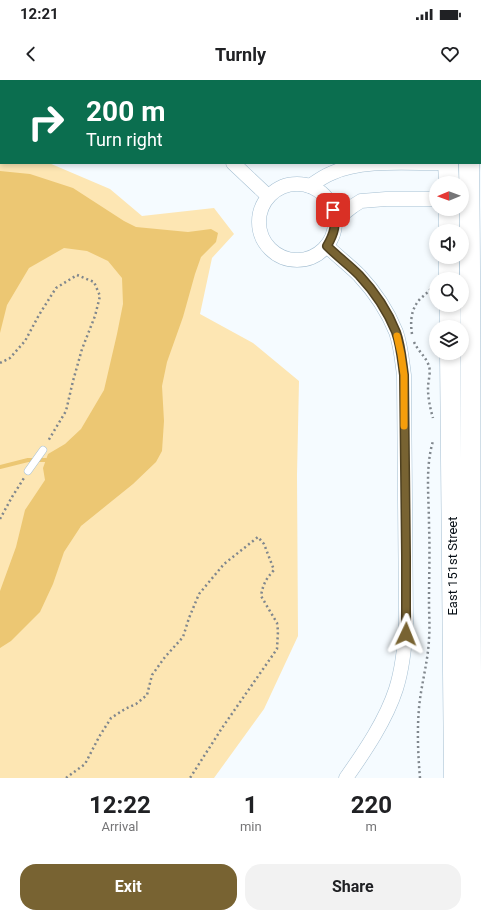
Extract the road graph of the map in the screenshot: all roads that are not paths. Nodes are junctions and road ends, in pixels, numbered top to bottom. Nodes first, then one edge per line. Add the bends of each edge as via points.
1 (234, 164) edge
2 (369, 164) edge
3 (448, 164) edge
4 (449, 176) edge
5 (469, 178) edge
6 (310, 186) junction
7 (268, 196) junction
8 (429, 199) edge
9 (335, 221) junction
10 (327, 246) junction
11 (450, 360) edge
12 (42, 450) road end
13 (30, 468) road end
14 (346, 778) edge
15 (454, 778) edge
16 (472, 778) edge

1 - 7 street
2 - 6 street via 333,172
3 - 4 street
5 - 16 street, East 151st Street
6 - 7 street via 302,183 283,186
6 - 9 street via 320,191 328,200
7 - 10 street via 260,212 259,230 264,242 272,251 282,258 306,259 318,254
8 - 9 street via 361,202 348,209
9 - 10 street via 333,234
10 - 14 street via 359,276 387,312 396,333 404,375 405,646 400,676 389,708
11 - 15 street, East 151st Street
12 - 13 lane

